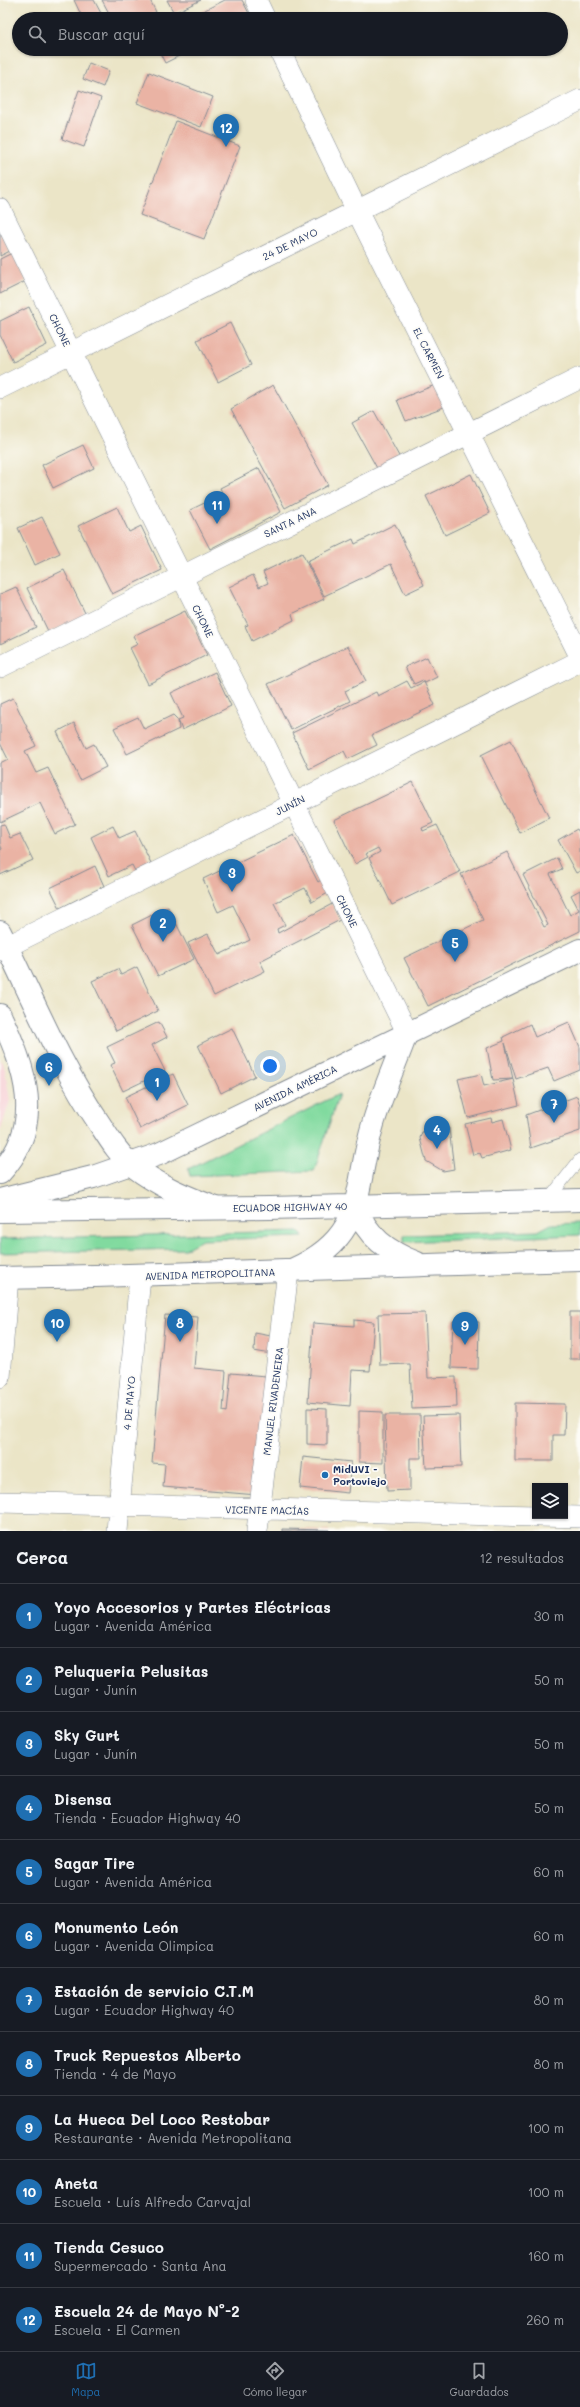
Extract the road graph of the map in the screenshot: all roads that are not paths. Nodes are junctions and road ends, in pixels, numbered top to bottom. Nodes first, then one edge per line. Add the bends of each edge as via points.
1 (256, 0) edge
2 (262, 12) edge
3 (283, 56) edge
4 (580, 100) edge
5 (0, 209) edge
6 (357, 211) junction
7 (71, 353) junction
8 (580, 378) edge
9 (0, 388) edge
10 (469, 433) junction
11 (182, 576) junction
12 (580, 656) edge
13 (580, 661) edge
14 (0, 667) edge
15 (294, 803) junction
16 (2, 943) edge
17 (580, 950) edge
18 (0, 1015) edge
19 (407, 1032) junction
20 (579, 1161) edge
21 (132, 1165) junction
22 (0, 1173) edge
23 (0, 1200) edge
24 (580, 1200) edge
25 (547, 1201) junction
26 (356, 1206) junction
27 (220, 1209) junction
28 (0, 1211) edge
29 (580, 1260) edge
30 (419, 1264) junction
31 (288, 1271) junction
32 (140, 1276) junction
33 (4, 1277) edge
34 (0, 1377) edge
35 (0, 1502) edge
36 (119, 1506) junction
37 (260, 1510) junction
38 (532, 1516) edge
39 (556, 1519) edge
40 (573, 1522) edge
41 (117, 1531) edge
42 (257, 1531) edge

1 - 2 street
3 - 6 street, EL CARMEN
4 - 6 street, 24 DE MAYO
5 - 7 street, CHONE
6 - 7 street, 24 DE MAYO
6 - 10 street, EL CARMEN
7 - 9 street, 24 DE MAYO
7 - 11 street, CHONE
8 - 10 street, SANTA ANA
10 - 11 street, SANTA ANA
10 - 12 street, EL CARMEN
11 - 14 street, SANTA ANA
11 - 15 street, CHONE
13 - 15 street, JUNÍN
15 - 16 street, JUNÍN
15 - 19 street, CHONE
16 - 21 main road via 87,1106 112,1143
17 - 19 main road, AVENIDA AMÉRICA
18 - 22 main road via 20,1061 28,1113 22,1142
19 - 21 main road, AVENIDA AMÉRICA via 192,1139
19 - 26 main road via 373,1125
20 - 25 lane
21 - 23 main road, AVENIDA AMÉRICA via 50,1189
21 - 27 main road via 176,1193
24 - 25 main road, ECUADOR HIGHWAY 40
25 - 26 main road, ECUADOR HIGHWAY 40
26 - 27 main road, ECUADOR HIGHWAY 40
26 - 30 main road via 368,1230 380,1243 395,1254
26 - 31 main road via 350,1220 330,1246 310,1261
27 - 28 main road, ECUADOR HIGHWAY 40
29 - 30 main road, AVENIDA METROPOLITANA
30 - 31 main road, AVENIDA METROPOLITANA
31 - 32 main road, AVENIDA METROPOLITANA
31 - 37 street, MANUEL RIVADENEIRA
32 - 33 main road, AVENIDA METROPOLITANA
32 - 36 street, 4 DE MAYO
33 - 34 street
35 - 36 street, VICENTE MACÍAS
36 - 37 street, VICENTE MACÍAS
36 - 41 street, 4 DE MAYO
37 - 38 street, VICENTE MACÍAS
37 - 42 street, MANUEL RIVADENEIRA
39 - 40 street

